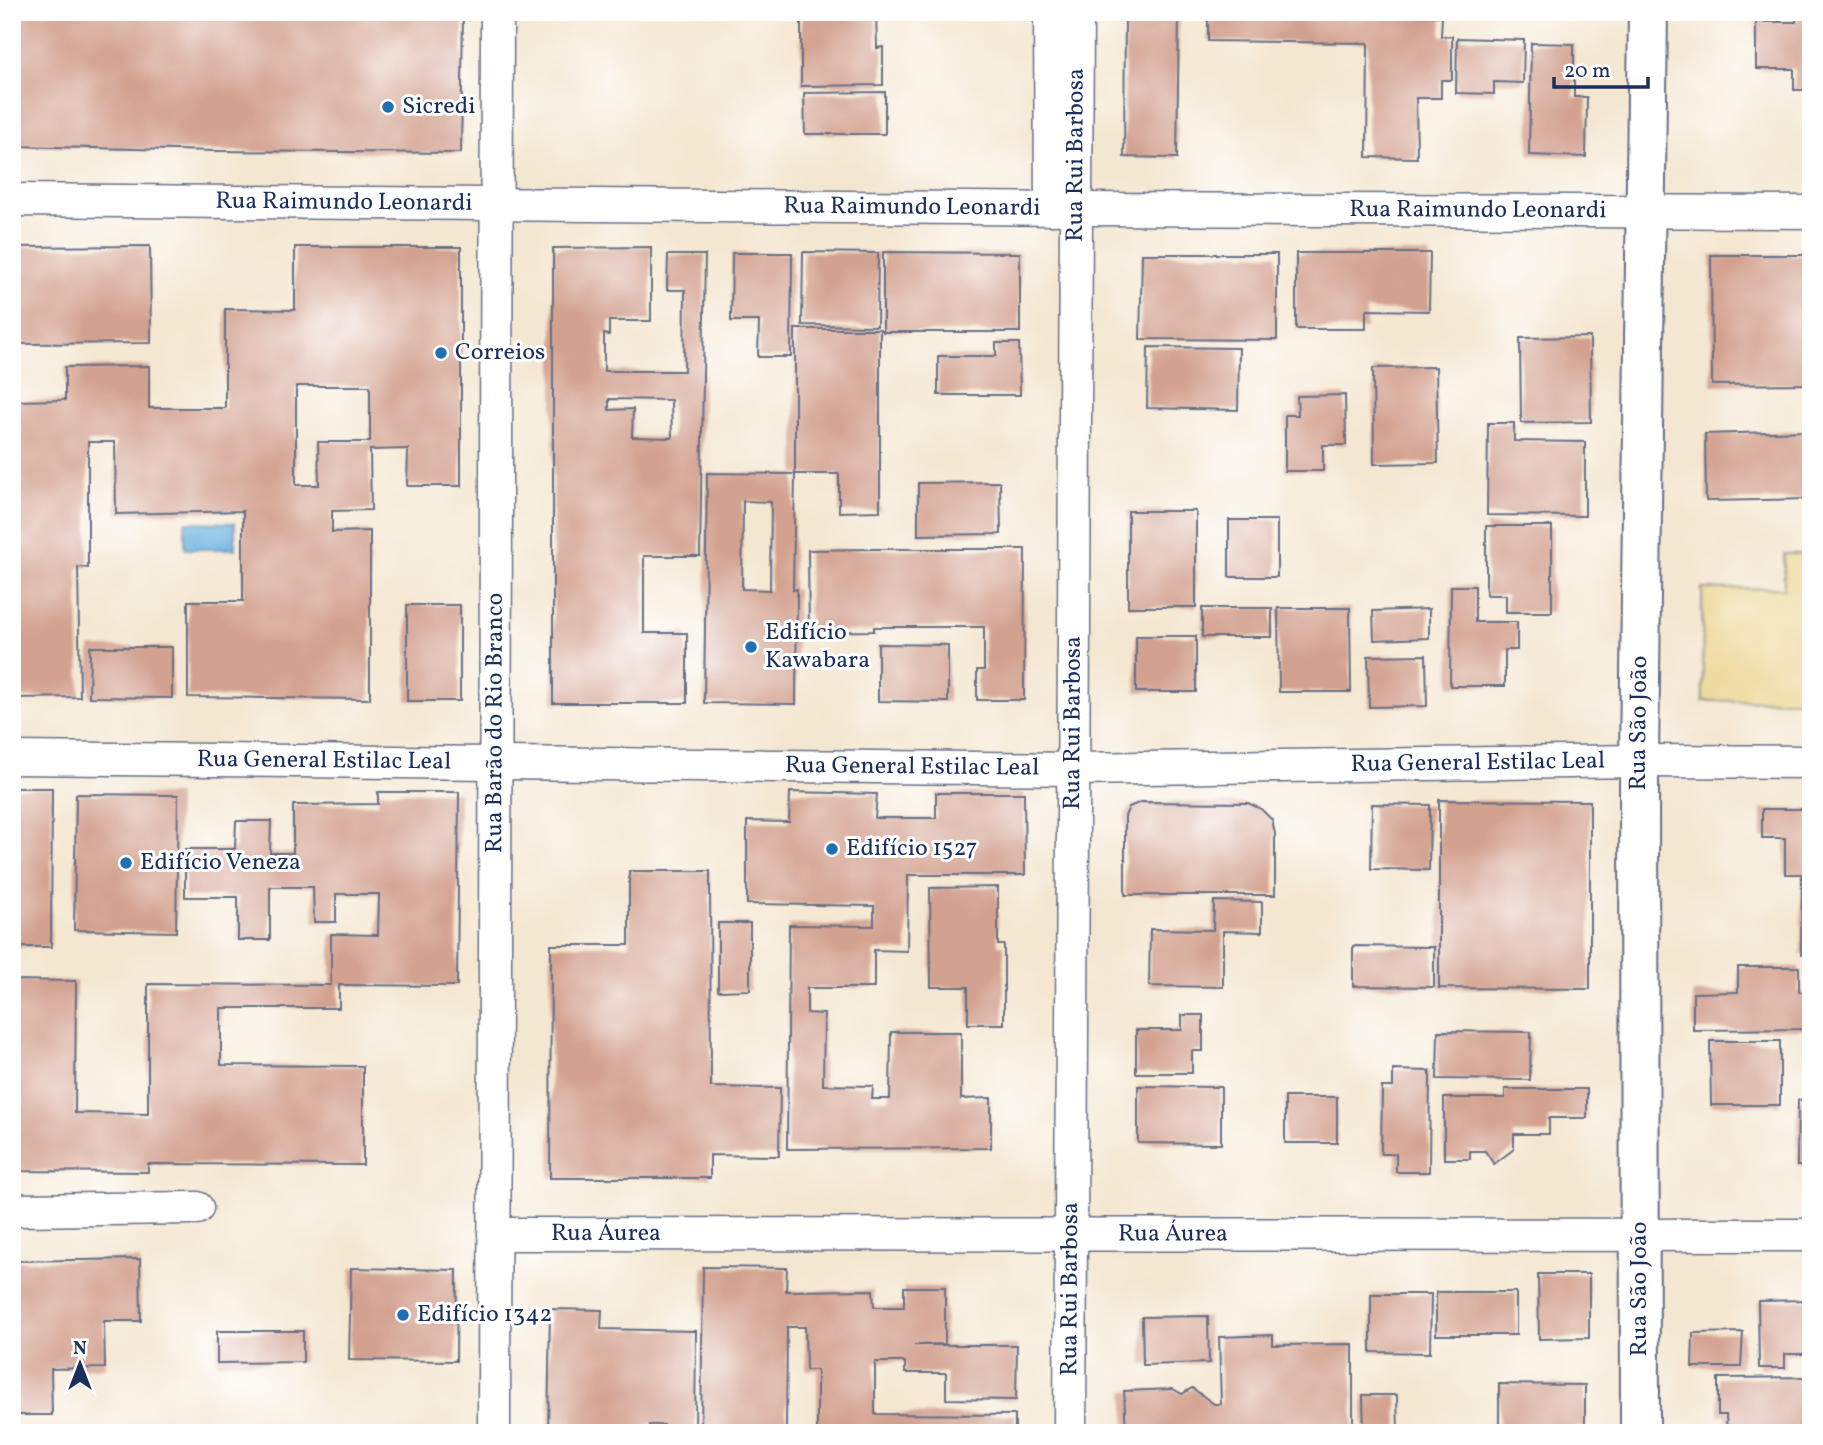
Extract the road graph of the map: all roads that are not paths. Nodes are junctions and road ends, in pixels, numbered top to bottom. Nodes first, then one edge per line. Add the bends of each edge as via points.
1 (497, 12) edge
2 (1050, 12) edge
3 (1077, 12) edge
4 (1648, 12) edge
5 (12, 200) edge
6 (496, 204) junction
7 (1063, 209) junction
8 (1647, 211) junction
9 (1811, 212) edge
10 (12, 758) edge
11 (1639, 761) junction
12 (1811, 762) edge
13 (495, 764) junction
14 (1074, 769) junction
15 (197, 1208) dead end
16 (12, 1210) edge
17 (1072, 1233) junction
18 (494, 1234) junction
19 (1640, 1235) junction
20 (1811, 1235) edge
21 (494, 1433) edge
22 (1070, 1433) edge
23 (1640, 1433) edge

1 - 6 street, Rua Barão do Rio Branco
2 - 7 street
3 - 7 street, Rua Rui Barbosa
4 - 8 main road, Rua São João
5 - 6 street, Rua Raimundo Leonardi
6 - 7 street, Rua Raimundo Leonardi
6 - 13 street, Rua Barão do Rio Branco
7 - 8 street, Rua Raimundo Leonardi
7 - 14 street, Rua Rui Barbosa
8 - 9 street, Rua Raimundo Leonardi
8 - 11 main road, Rua São João
10 - 13 street, Rua General Estilac Leal
11 - 12 street, Rua General Estilac Leal
11 - 14 street, Rua General Estilac Leal
11 - 19 main road, Rua São João
13 - 14 street, Rua General Estilac Leal
13 - 18 street, Rua Barão do Rio Branco
14 - 17 street, Rua Rui Barbosa
15 - 16 street
17 - 18 street, Rua Áurea
17 - 19 street, Rua Áurea
17 - 22 street, Rua Rui Barbosa
18 - 21 street, Rua Barão do Rio Branco
19 - 20 street, Rua Áurea
19 - 23 main road, Rua São João

